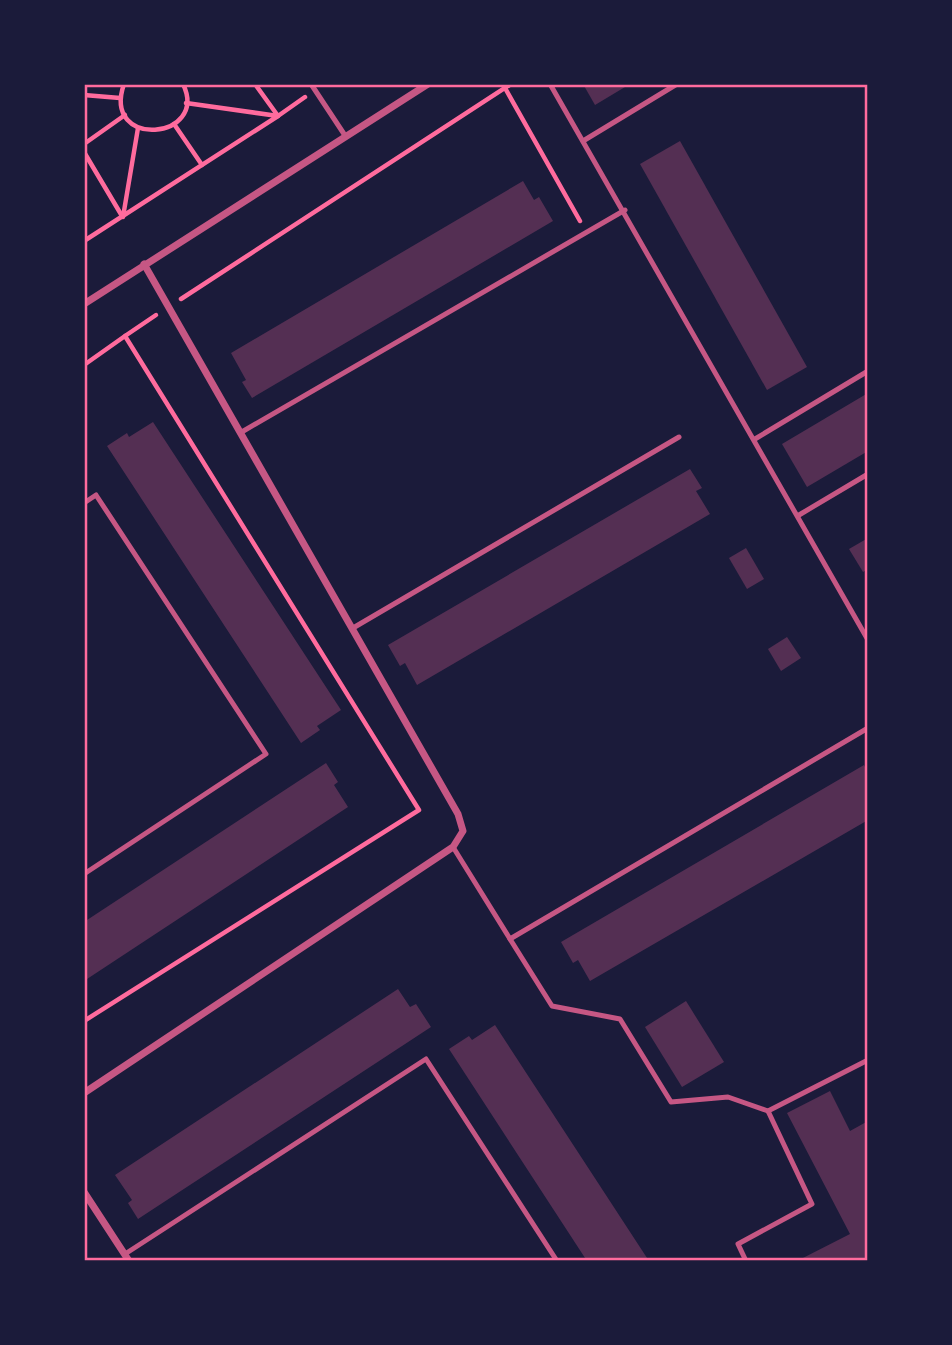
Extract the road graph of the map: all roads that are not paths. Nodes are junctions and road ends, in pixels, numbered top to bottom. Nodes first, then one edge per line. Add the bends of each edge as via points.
1 (311, 84) edge
2 (428, 84) edge
3 (550, 84) edge
4 (677, 84) edge
5 (346, 137) junction
6 (583, 141) junction
7 (625, 210) junction
8 (144, 264) junction
9 (84, 304) edge
10 (868, 371) edge
11 (240, 433) junction
12 (680, 437) dead end
13 (755, 439) junction
14 (868, 474) edge
15 (84, 503) edge
16 (799, 515) junction
17 (353, 628) junction
18 (868, 640) edge
19 (868, 728) edge
20 (453, 847) junction
21 (84, 874) edge
22 (510, 939) junction
23 (868, 1060) edge
24 (84, 1093) edge
25 (768, 1111) junction
26 (84, 1192) edge
27 (127, 1258) edge
28 (557, 1261) edge
29 (746, 1261) edge

1 - 5 lane
2 - 5 street
3 - 6 lane
4 - 6 lane
5 - 8 street
6 - 7 lane
7 - 11 lane
7 - 13 lane
8 - 9 street
8 - 11 street
10 - 13 lane
11 - 17 street
12 - 17 lane
13 - 16 lane
14 - 16 lane
15 - 21 lane via 96,495 266,754
16 - 18 lane
17 - 20 street via 458,814 463,831
19 - 22 lane
20 - 22 lane
20 - 24 street
22 - 25 lane via 552,1006 620,1019 670,1102 728,1097
23 - 25 lane
25 - 29 lane via 812,1204 738,1244
26 - 27 street
27 - 28 lane via 426,1059

